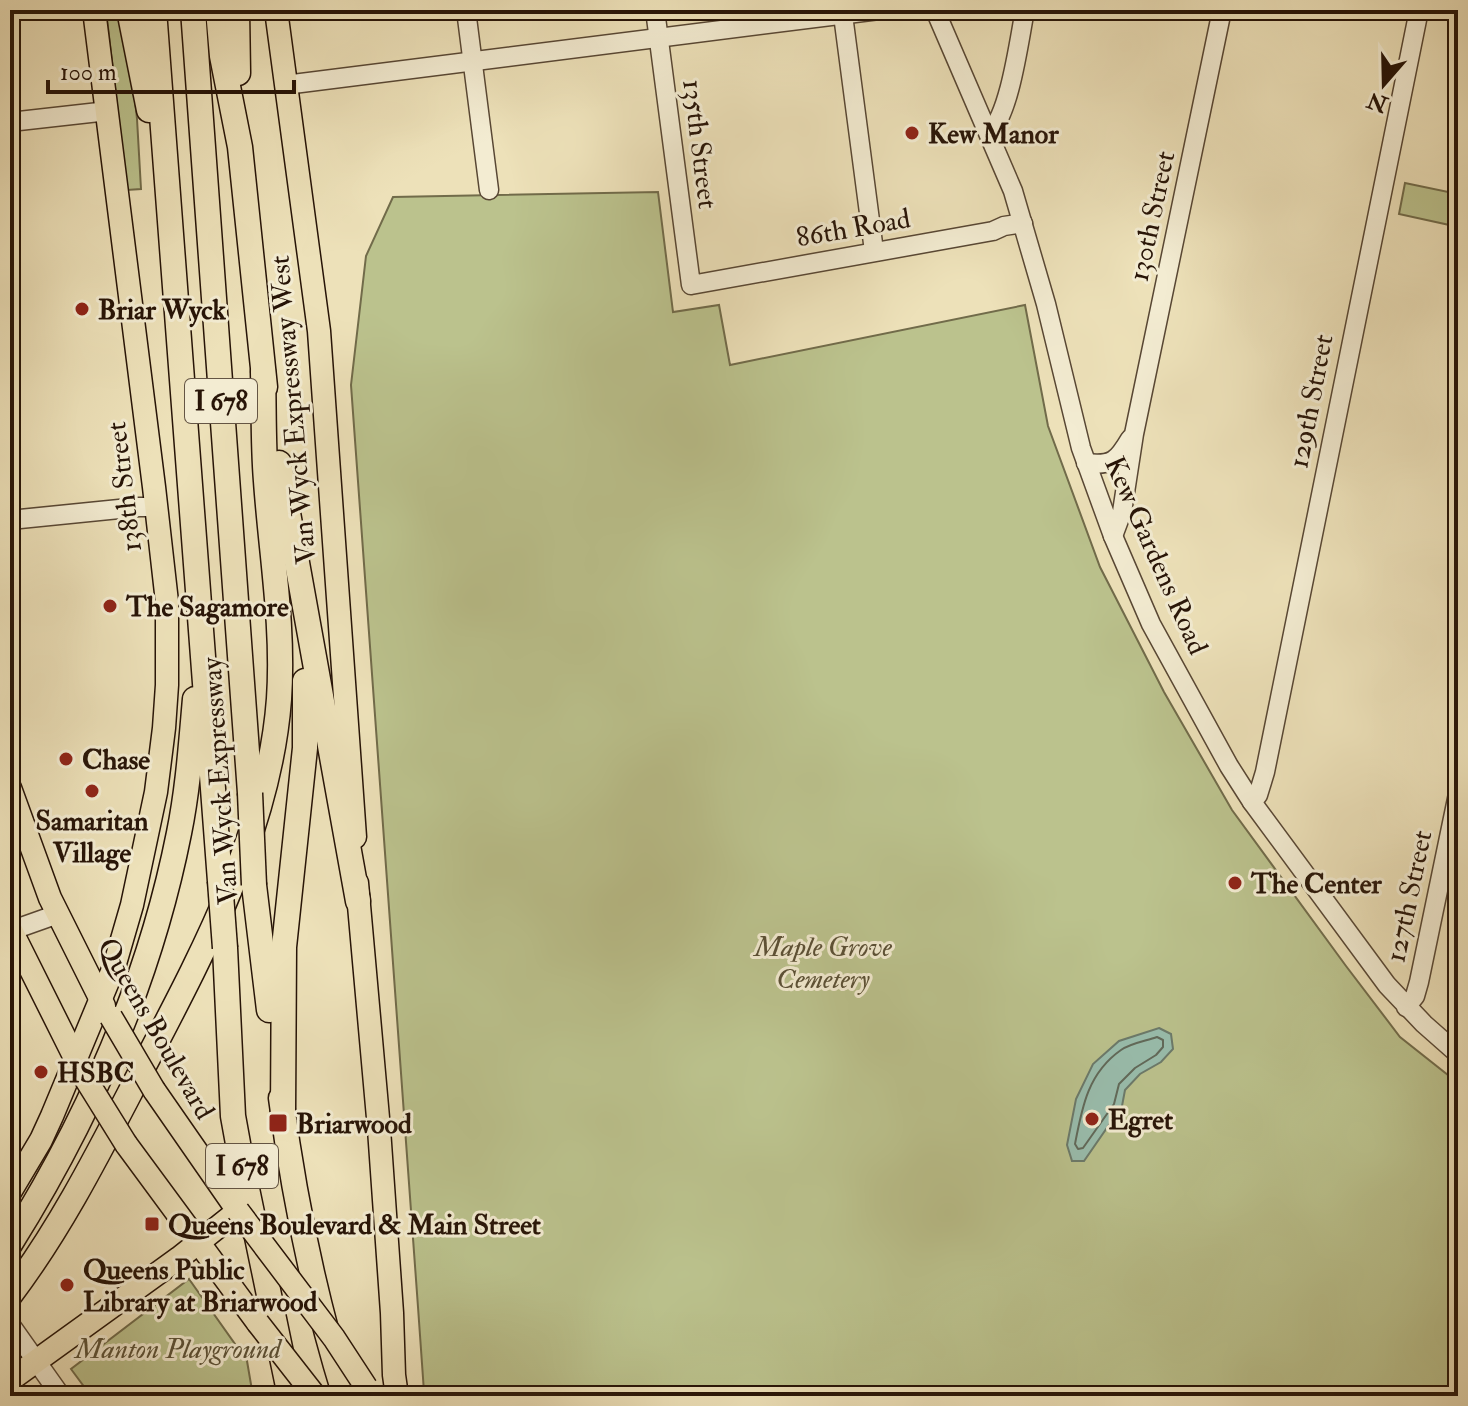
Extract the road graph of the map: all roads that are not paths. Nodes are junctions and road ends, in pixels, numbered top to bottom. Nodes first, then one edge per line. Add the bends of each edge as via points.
1 (94, 10) edge
2 (129, 10) edge
3 (154, 10) edge
4 (193, 10) edge
5 (218, 10) edge
6 (237, 10) edge
7 (276, 10) edge
8 (466, 10) edge
9 (655, 10) edge
10 (879, 10) edge
11 (935, 10) edge
12 (1025, 10) edge
13 (1222, 10) edge
14 (1419, 10) edge
15 (843, 15) junction
16 (659, 39) junction
17 (473, 62) junction
18 (285, 85) junction
19 (108, 111) junction
20 (10, 122) edge
21 (989, 133) junction
22 (240, 147) junction
23 (489, 190) dead end
24 (170, 213) junction
25 (1023, 223) junction
26 (874, 251) junction
27 (691, 285) joint
28 (263, 372) junction
29 (1134, 434) junction
30 (1086, 463) junction
31 (156, 507) junction
32 (10, 520) edge
33 (1113, 536) junction
34 (297, 572) junction
35 (200, 617) junction
36 (10, 788) edge
37 (1458, 794) edge
38 (1252, 802) junction
39 (358, 901) junction
40 (58, 914) junction
41 (10, 930) edge
42 (1406, 1007) junction
43 (106, 1008) junction
44 (1458, 1054) edge
45 (80, 1068) junction
46 (283, 1114) junction
47 (10, 1192) edge
48 (238, 1211) junction
49 (205, 1237) junction
50 (10, 1244) edge
51 (10, 1295) edge
52 (14, 1329) edge
53 (36, 1360) junction
54 (10, 1380) edge
55 (288, 1391) edge
56 (361, 1393) edge
57 (61, 1396) edge
58 (315, 1396) edge
59 (397, 1396) edge

1 - 19 main road, 138th Street
2 - 24 highway
3 - 24 highway, Van Wyck Expressway / I 678
4 - 46 highway, Van Wyck Expressway / I 678, bridge via 254,885
5 - 22 highway
6 - 22 highway
7 - 18 main road, Van Wyck Expressway West
8 - 17 street
9 - 16 street, 135th Street
10 - 15 street
11 - 21 street, Kew Gardens Road
12 - 21 street via 1007,101
13 - 29 street, 130th Street
14 - 38 street, 129th Street via 1265,772
15 - 16 street
15 - 26 street
16 - 17 street
16 - 27 street, 135th Street
17 - 18 street
17 - 23 street
18 - 39 main road, Van Wyck Expressway West via 319,331
19 - 20 street
19 - 31 main road, 138th Street
21 - 25 street, Kew Gardens Road
22 - 28 highway
24 - 35 highway, Van Wyck Expressway / I 678
25 - 26 street, 86th Road
25 - 30 street, Kew Gardens Road
26 - 27 street, 86th Road
28 - 34 highway
28 - 51 highway via 265,477 280,655 274,743 265,784 229,893 181,993 97,1155
29 - 30 street via 1116,460
29 - 33 street, 130th Street
30 - 33 street, Kew Gardens Road
31 - 32 street
31 - 43 main road, 138th Street via 167,602 161,753 148,837
33 - 38 street, Kew Gardens Road via 1151,624
34 - 39 highway
34 - 46 highway via 306,732 284,947
35 - 50 highway via 188,780 153,934 102,1073
35 - 55 highway, Van Wyck Expressway / I 678, bridge via 233,1116
36 - 40 main road, Queens Boulevard
37 - 42 street, 127th Street via 1419,982
38 - 42 street, Kew Gardens Road
39 - 59 main road
40 - 41 street
40 - 43 main road, Queens Boulevard
41 - 45 main road
42 - 44 street, Kew Gardens Road
43 - 45 main road, 138th Street
43 - 48 main road, Queens Boulevard, bridge via 154,1090
45 - 47 main road, 138th Street
45 - 49 main road, bridge via 126,1144
46 - 56 highway, Van Wyck Expressway / I 678 via 336,1367
48 - 49 main road
48 - 56 main road, Queens Boulevard, bridge via 334,1338
49 - 53 main road
49 - 58 main road, bridge via 220,1272
52 - 53 street
53 - 54 main road
53 - 57 street

